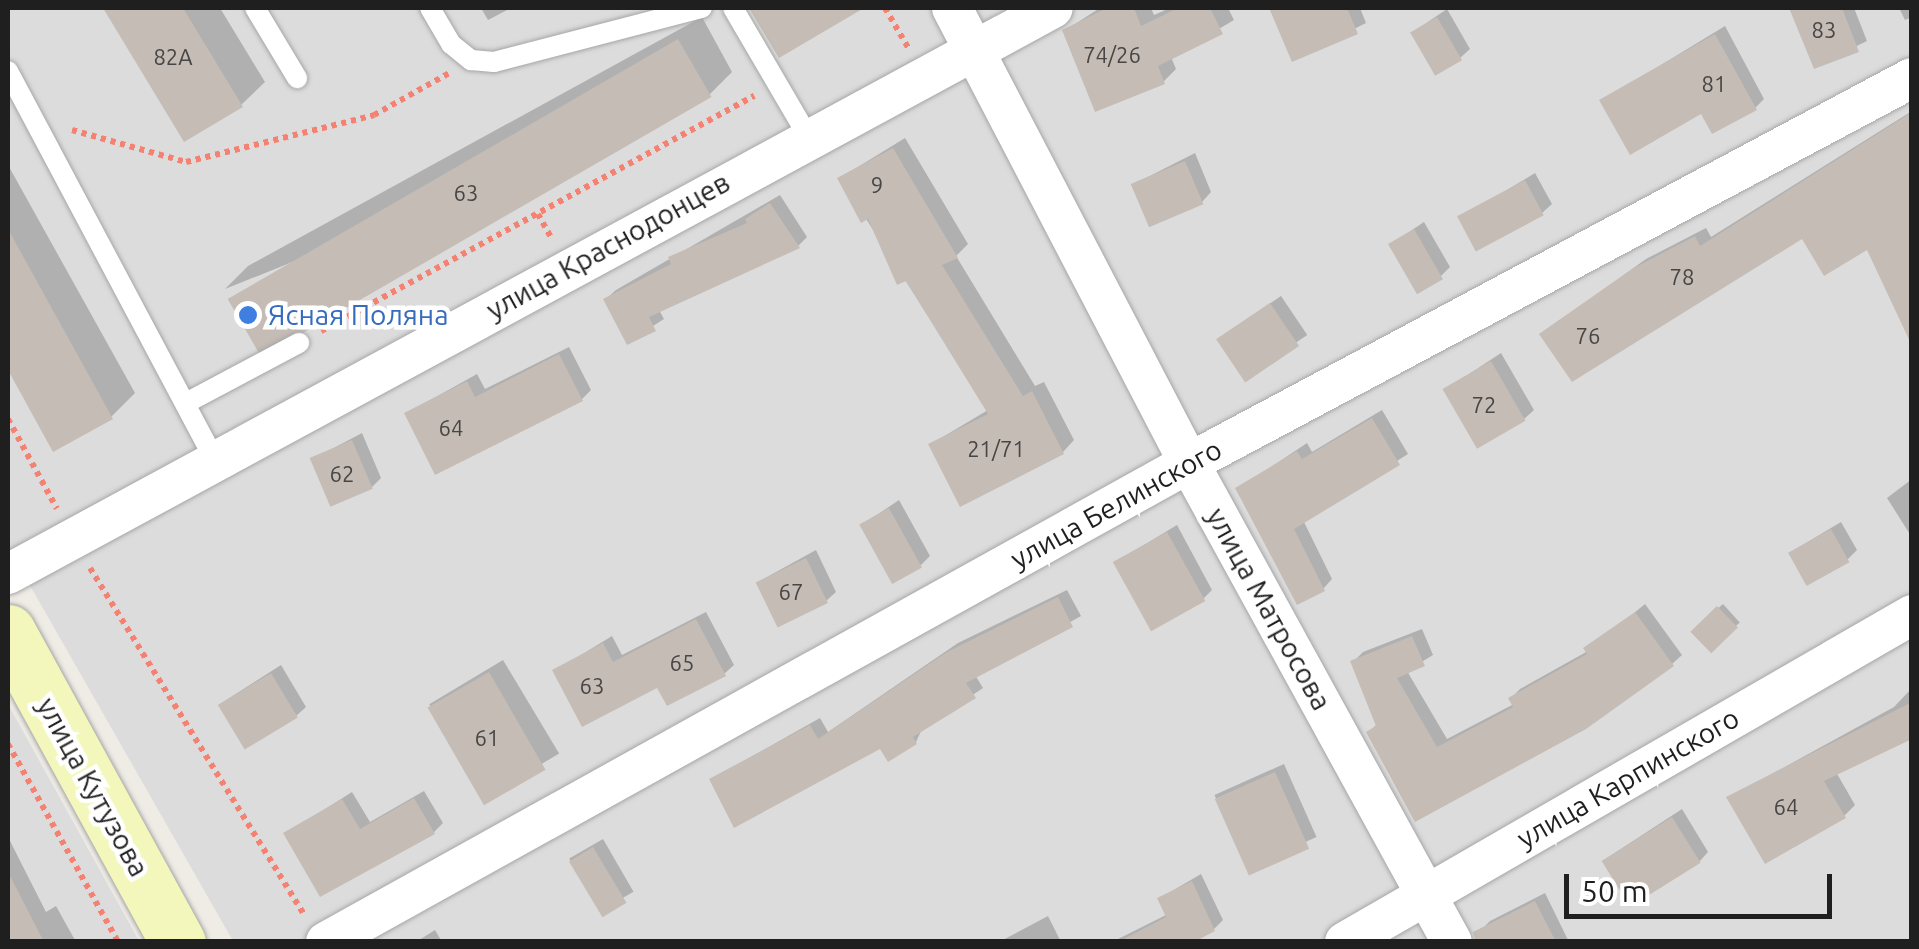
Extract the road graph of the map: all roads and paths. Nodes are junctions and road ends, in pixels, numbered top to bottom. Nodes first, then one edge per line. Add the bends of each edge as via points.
1 (255, 8) edge
2 (430, 8) edge
3 (702, 8) edge
4 (733, 8) edge
5 (952, 8) edge
6 (1052, 8) edge
7 (975, 49) junction
8 (472, 60) junction
9 (8, 72) edge
10 (297, 78) dead end
11 (1912, 78) edge
12 (776, 83) junction
13 (34, 120) junction
14 (808, 138) junction
15 (298, 343) joint
16 (188, 402) junction
17 (8, 420) edge
18 (1189, 462) junction
19 (217, 464) junction
20 (72, 538) junction
21 (8, 574) edge
22 (1912, 614) edge
23 (8, 632) edge
24 (8, 744) edge
25 (1427, 894) junction
26 (318, 933) edge
27 (118, 942) edge
28 (178, 942) edge
29 (1345, 942) edge
30 (1452, 942) edge

1 - 10 lane
2 - 8 lane via 451,44
3 - 8 lane via 494,62
4 - 12 lane
5 - 7 street, улица Матросова
6 - 7 street, улица Краснодонцев
7 - 14 street, улица Краснодонцев
7 - 18 street, улица Матросова
8 - 13 path via 374,114 186,162
9 - 13 lane
11 - 18 street, улица Белинского
12 - 14 lane
12 - 15 path
13 - 16 lane
14 - 19 street, улица Краснодонцев
15 - 16 lane
16 - 19 lane
17 - 20 path
18 - 25 street, улица Матросова
18 - 26 street, улица Белинского
19 - 20 street, улица Краснодонцев
20 - 21 street, улица Краснодонцев
20 - 26 path
22 - 25 street, улица Карпинского
23 - 28 main road, улица Кутузова
24 - 27 path
25 - 29 street, улица Карпинского
25 - 30 street, улица Матросова

